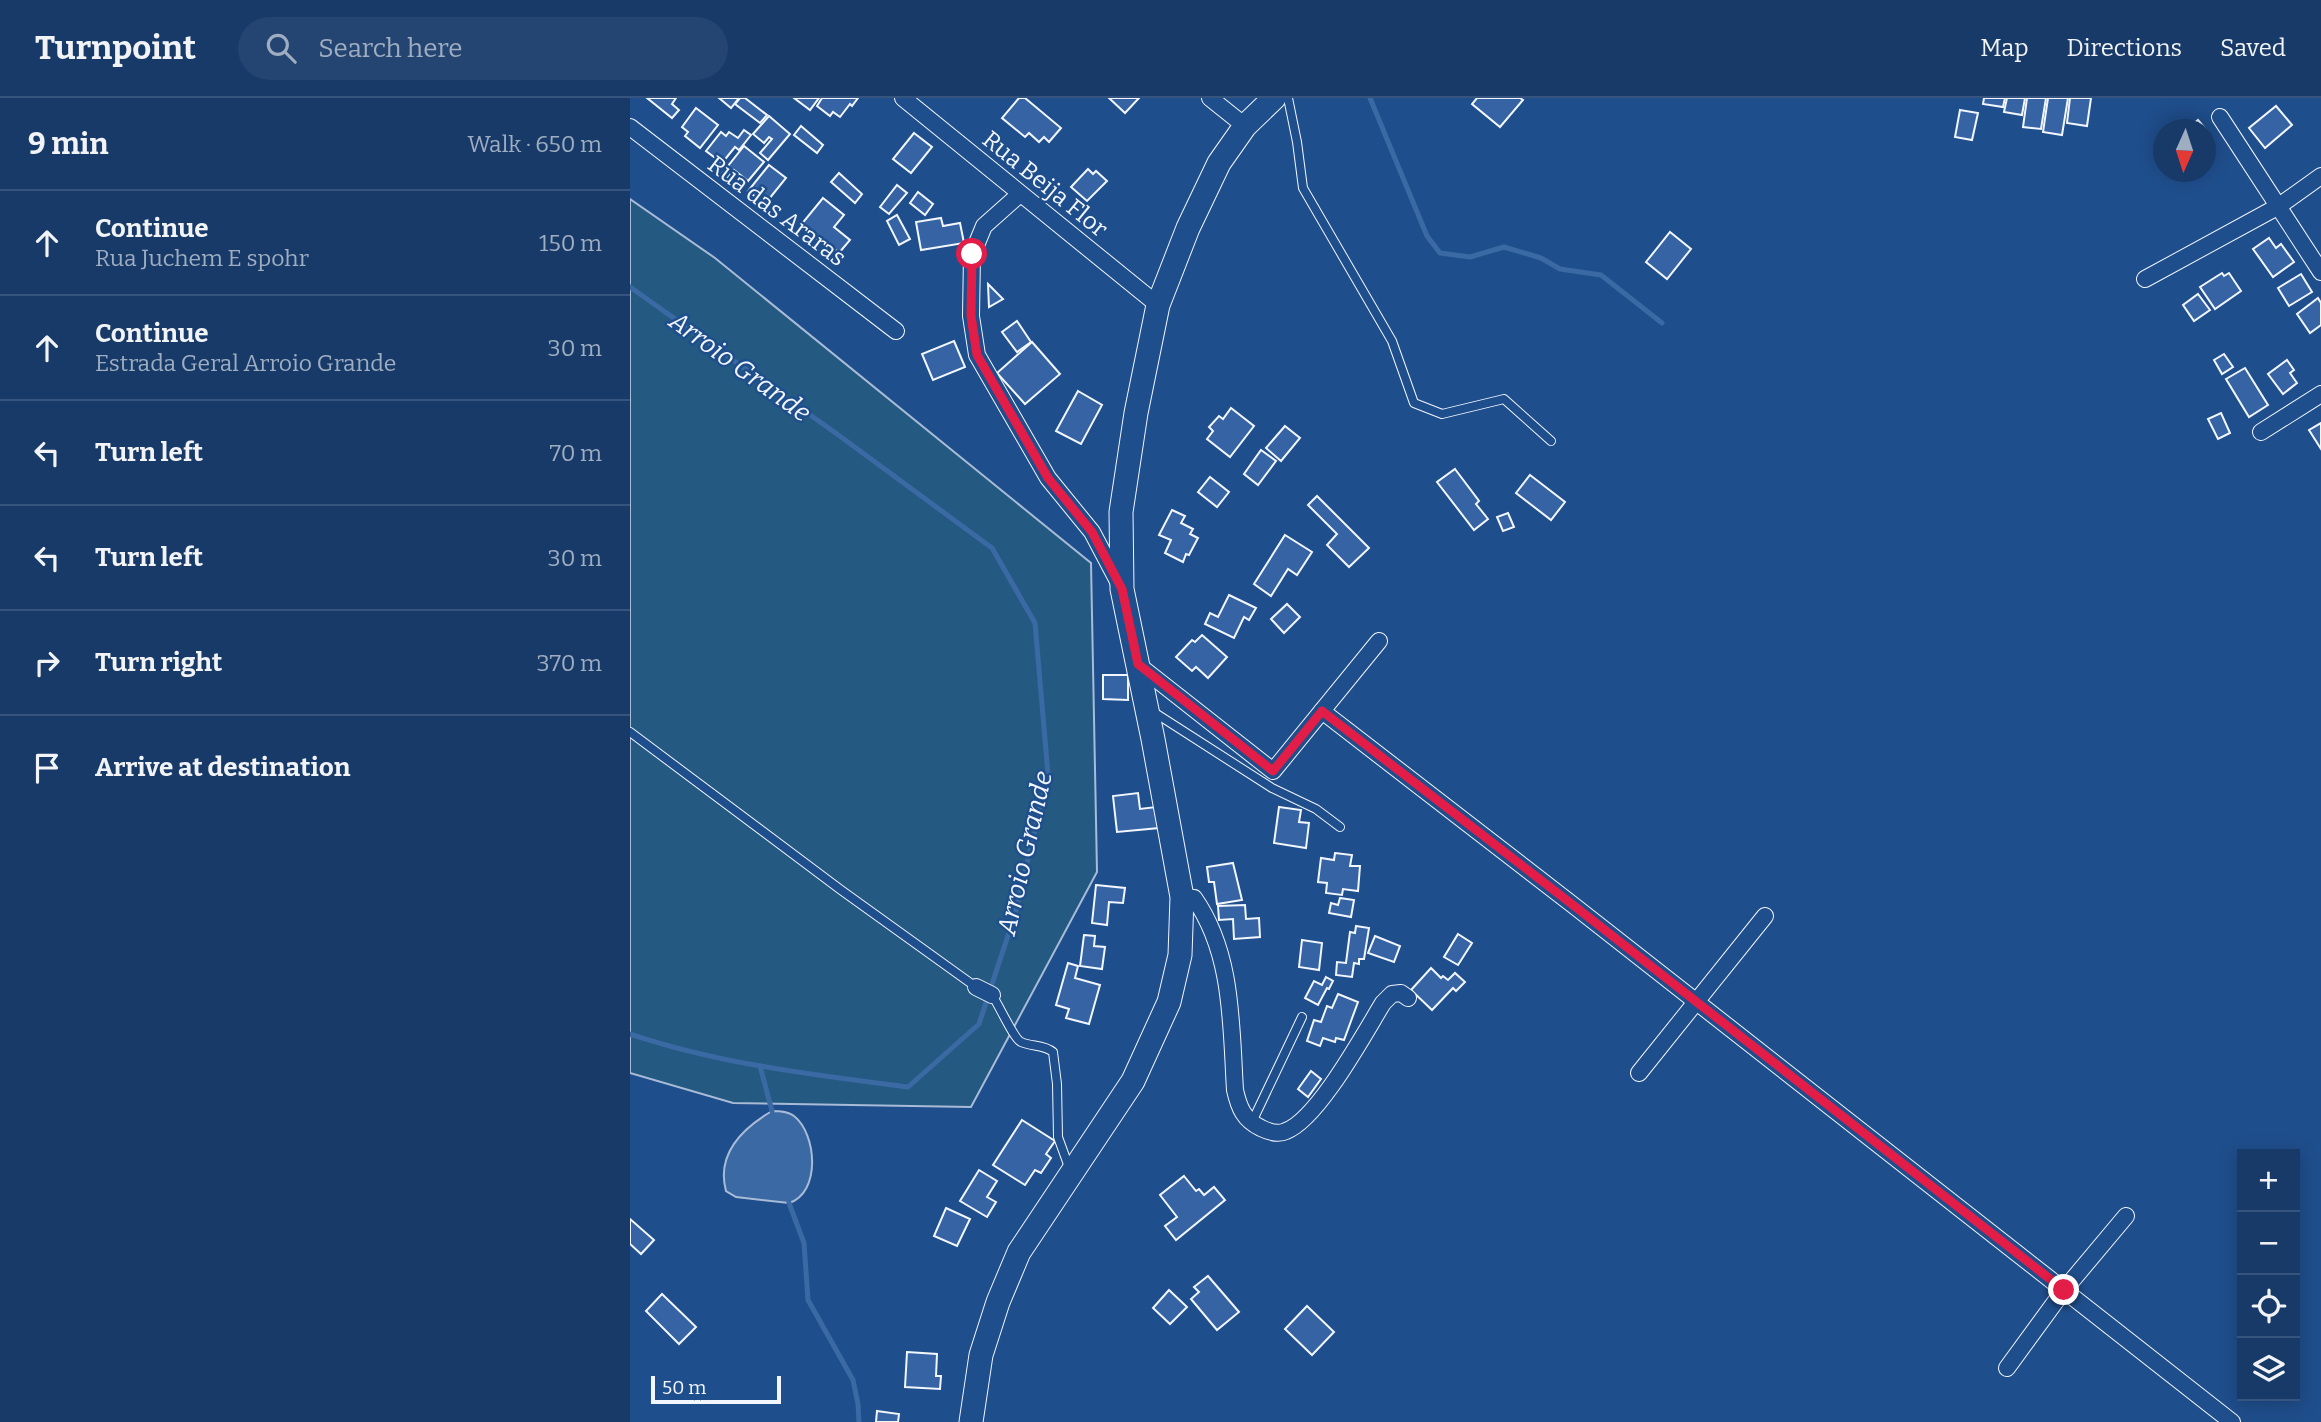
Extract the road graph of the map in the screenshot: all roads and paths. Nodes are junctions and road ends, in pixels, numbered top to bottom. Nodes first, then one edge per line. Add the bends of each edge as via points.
1 (903, 98) edge
2 (1210, 98) edge
3 (1274, 98) edge
4 (1288, 98) edge
5 (2220, 117) dead end
6 (1245, 126) junction
7 (630, 127) edge
8 (2321, 176) edge
9 (1020, 194) junction
10 (2279, 206) junction
11 (2321, 272) edge
12 (2145, 279) dead end
13 (1158, 305) junction
14 (896, 331) dead end
15 (2321, 394) edge
16 (2261, 432) dead end
17 (1551, 441) dead end
18 (1122, 589) junction
19 (1379, 641) dead end
20 (1138, 664) junction
21 (1147, 708) junction
22 (1322, 711) junction
23 (630, 732) edge
24 (1339, 827) dead end
25 (1182, 897) junction
26 (1765, 916) dead end
27 (976, 987) joint
28 (992, 995) joint
29 (1408, 998) dead end
30 (1697, 1002) junction
31 (1302, 1017) dead end
32 (1639, 1073) dead end
33 (1251, 1123) junction
34 (1071, 1172) junction
35 (2126, 1216) dead end
36 (2064, 1290) junction
37 (2007, 1368) dead end
38 (971, 1422) edge
39 (2232, 1422) edge

1 - 9 street, Rua Beija Flor
2 - 6 street
3 - 6 main road
4 - 17 lane via 1303,188 1392,341 1414,403 1442,414 1504,399
5 - 10 street
6 - 13 main road via 1219,163
7 - 14 street, Rua das Araras
8 - 10 street
9 - 13 street, Rua Beija Flor
9 - 18 street via 984,226 972,254 971,316 977,355 1048,478 1092,532
10 - 11 street
10 - 12 street
13 - 18 main road via 1121,512
15 - 16 street
18 - 20 main road
19 - 22 street
20 - 21 main road
20 - 22 street via 1273,771
21 - 24 lane
21 - 25 main road
22 - 30 street
23 - 27 lane
25 - 33 street via 1194,898 1214,932 1224,967 1235,1090 1239,1108
25 - 34 main road via 1180,955 1168,1002 1133,1081
26 - 30 street
27 - 28 street
28 - 34 lane via 1014,1037 1053,1052 1058,1137
29 - 33 street via 1392,994 1383,1003 1339,1076 1296,1127 1283,1133 1269,1132
30 - 32 street
30 - 36 street
31 - 33 lane
34 - 38 main road via 1019,1252 981,1355
35 - 36 street
36 - 37 street
36 - 39 street

